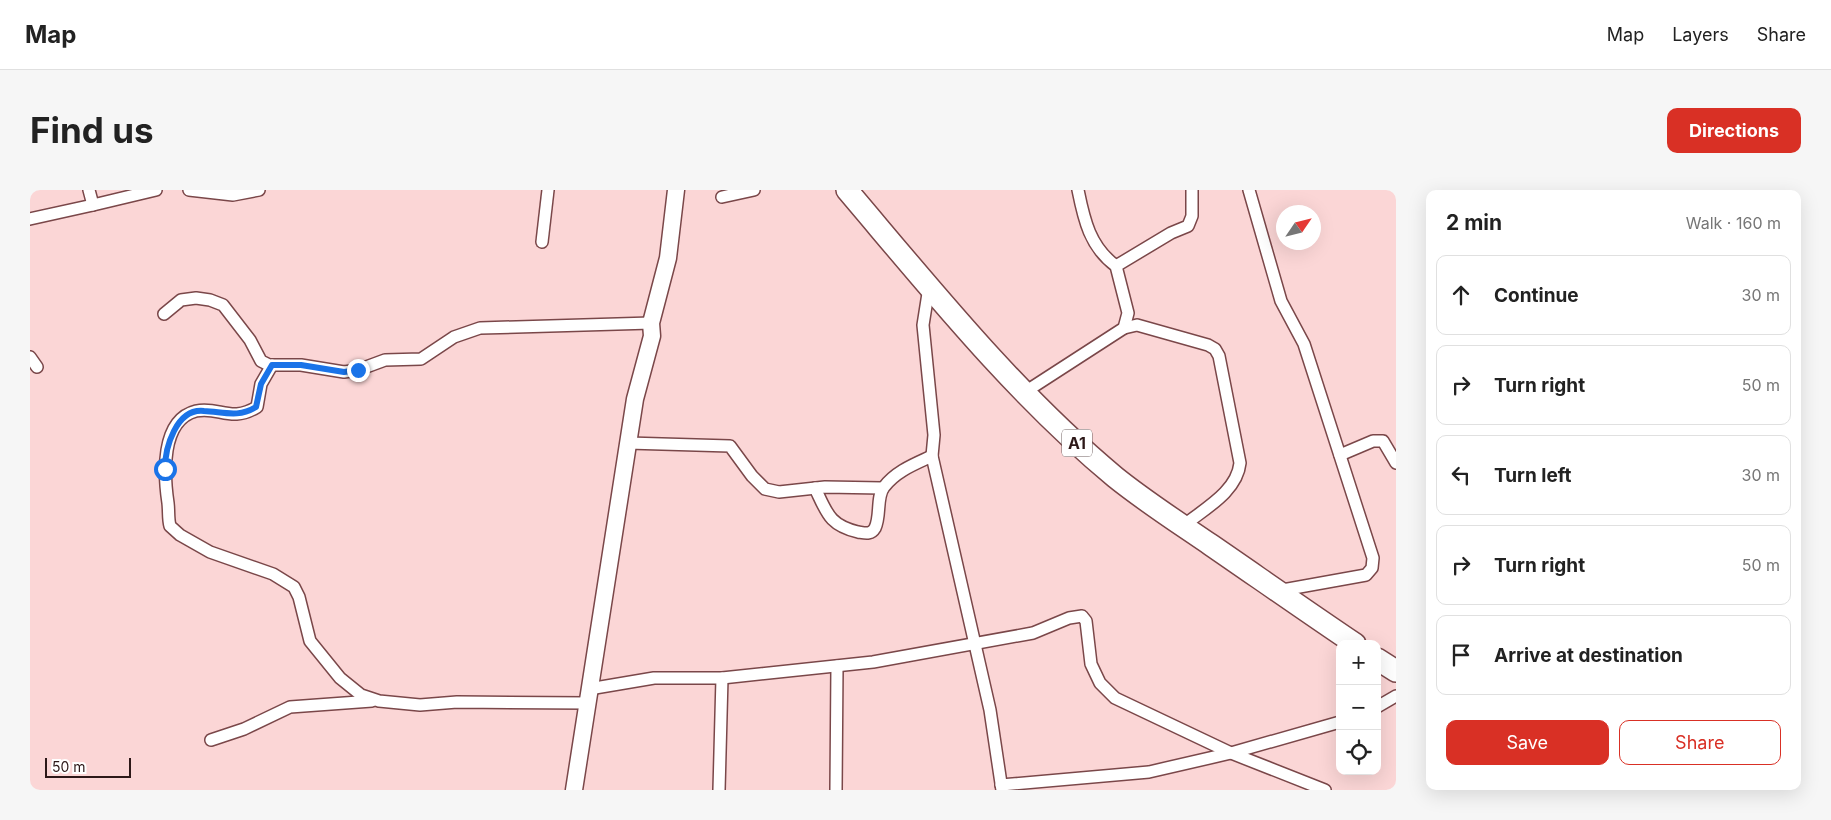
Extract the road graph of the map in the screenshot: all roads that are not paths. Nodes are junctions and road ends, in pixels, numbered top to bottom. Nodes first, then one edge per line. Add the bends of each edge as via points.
1 (88, 190) edge
2 (156, 190) edge
3 (189, 190) edge
4 (259, 190) edge
5 (548, 190) edge
6 (676, 190) edge
7 (754, 190) edge
8 (847, 190) edge
9 (1078, 190) edge
10 (1192, 190) edge
11 (1249, 190) edge
12 (722, 197) dead end
13 (92, 205) junction
14 (30, 219) edge
15 (542, 242) dead end
16 (1116, 266) junction
17 (929, 287) junction
18 (1128, 313) junction
19 (164, 314) dead end
20 (651, 323) junction
21 (1137, 325) junction
22 (1124, 328) junction
23 (30, 356) edge
24 (272, 365) junction
25 (36, 367) dead end
26 (1026, 392) junction
27 (628, 443) junction
28 (1340, 455) junction
29 (932, 456) junction
30 (1396, 463) edge
31 (815, 488) junction
32 (882, 488) junction
33 (1183, 526) junction
34 (1277, 590) junction
35 (1349, 640) edge
36 (976, 644) junction
37 (1381, 662) edge
38 (837, 666) junction
39 (1396, 672) edge
40 (722, 678) junction
41 (588, 696) junction
42 (1396, 696) edge
43 (379, 701) junction
44 (1381, 705) edge
45 (1336, 723) edge
46 (211, 740) dead end
47 (1231, 753) junction
48 (1002, 787) edge
49 (574, 790) edge
50 (719, 790) edge
51 (836, 790) edge
52 (1325, 790) edge

1 - 13 street
2 - 13 street
3 - 4 street via 233,196
5 - 15 street
6 - 20 street via 668,258
7 - 12 street
8 - 17 highway, A1
9 - 16 street via 1093,240 1103,257
10 - 16 street via 1192,216 1188,226 1170,233
11 - 28 street via 1281,301 1304,344
13 - 14 street
16 - 18 street
17 - 26 highway, A1
17 - 29 street via 923,325 934,435
18 - 21 street
18 - 22 street
19 - 24 street via 181,300 196,298 223,305 261,360
20 - 24 street via 480,328 454,337 421,358 385,360 344,372 301,365
20 - 27 street via 652,336 635,399
21 - 22 street
21 - 33 street via 1208,345 1219,356 1240,463 1239,475 1233,485
22 - 26 street
23 - 25 street
24 - 43 street via 261,384 256,407 238,415 203,410 180,422 165,452 170,526 210,552 273,574 294,587 310,641 320,656 361,695
26 - 33 highway, A1 via 1116,478
27 - 31 street via 730,446 765,488 779,492
27 - 41 street
28 - 30 street via 1373,441 1383,441
28 - 34 street via 1372,558 1372,568 1366,574
29 - 32 street via 900,471
29 - 36 street
31 - 32 street
31 - 32 street via 834,523 866,534 876,526
33 - 34 highway, A1
34 - 35 highway, A1
36 - 38 street
36 - 47 street via 1033,633 1082,616 1086,621 1091,664 1107,692
36 - 48 street
37 - 39 highway
38 - 40 street
38 - 51 street
40 - 41 street via 654,678
40 - 50 street
41 - 43 street via 420,705
41 - 49 street
42 - 44 street
43 - 46 street via 290,707 244,729
45 - 47 street
47 - 48 street via 1149,772
47 - 52 street

